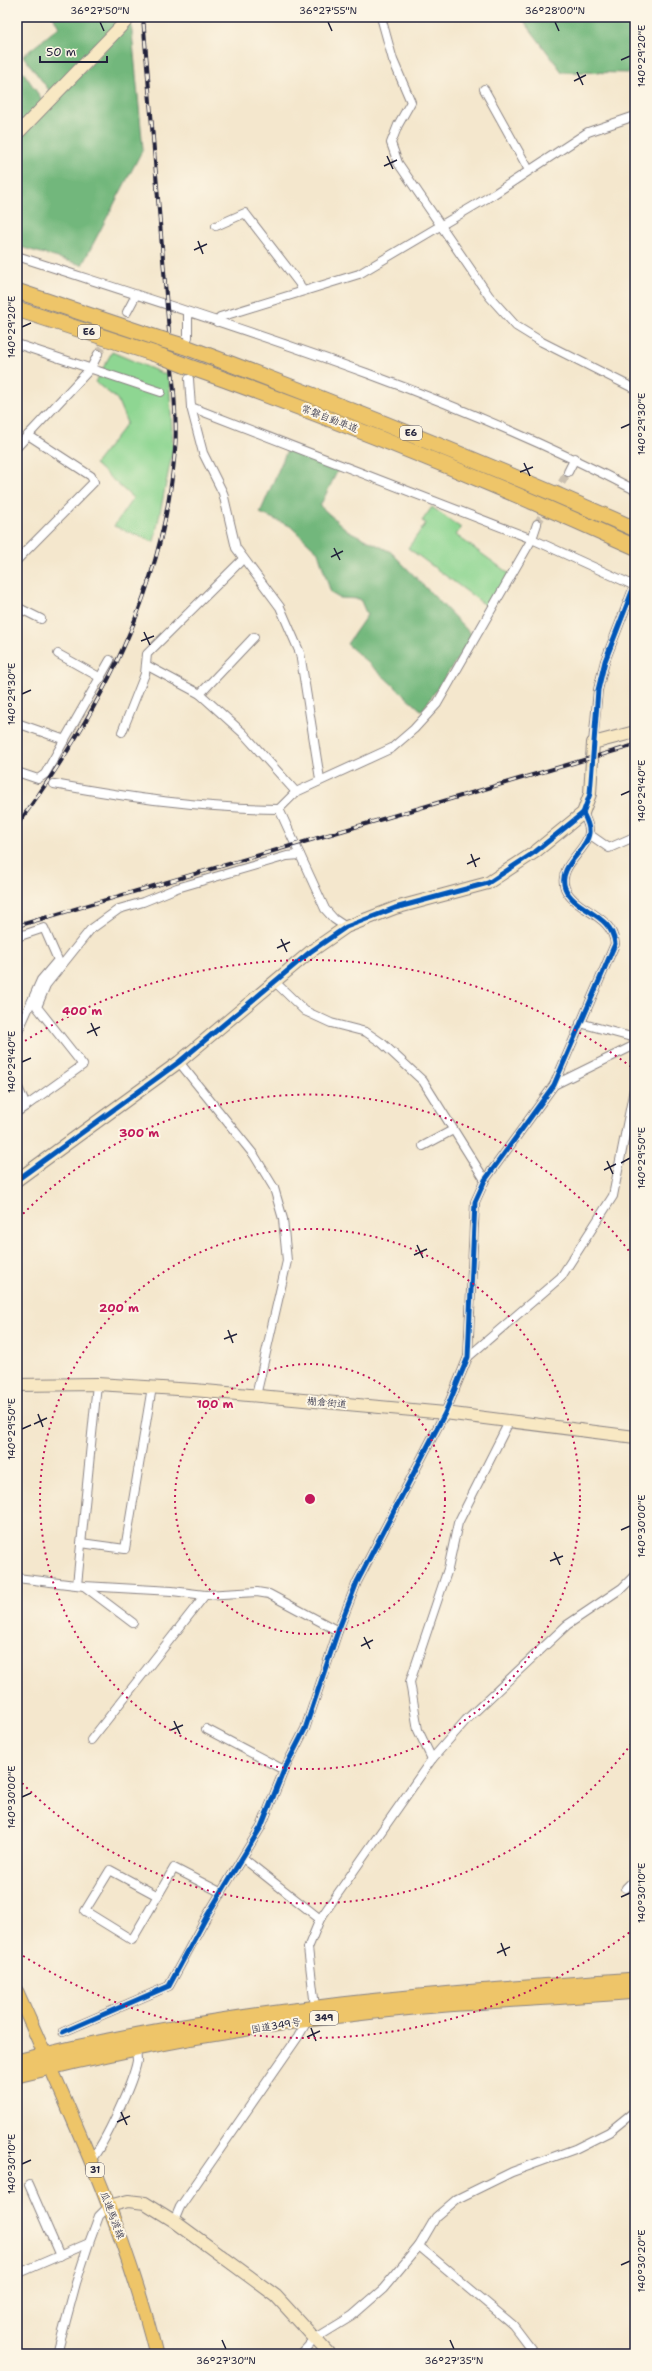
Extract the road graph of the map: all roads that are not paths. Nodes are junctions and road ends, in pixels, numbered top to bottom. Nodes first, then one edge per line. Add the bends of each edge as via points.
1 (130, 17) edge
2 (381, 17) edge
3 (484, 89) dead end
4 (635, 116) edge
5 (17, 134) edge
6 (529, 170) junction
7 (441, 225) junction
8 (216, 226) dead end
9 (17, 256) edge
10 (302, 290) junction
11 (17, 291) edge
12 (136, 295) junction
13 (17, 309) edge
14 (127, 312) dead end
15 (188, 312) junction
16 (217, 322) junction
17 (186, 342) junction
18 (17, 344) edge
19 (98, 354) tunnel mouth
20 (91, 368) junction
21 (187, 372) junction
22 (635, 389) edge
23 (161, 392) dead end
24 (191, 407) junction
25 (28, 435) junction
26 (17, 447) edge
27 (575, 458) junction
28 (568, 472) tunnel mouth
29 (635, 490) edge
30 (537, 524) tunnel mouth
31 (635, 529) edge
32 (532, 539) junction
33 (635, 547) edge
34 (243, 559) junction
35 (17, 560) edge
36 (635, 585) edge
37 (17, 607) edge
38 (41, 619) dead end
39 (254, 637) dead end
40 (58, 654) dead end
41 (110, 660) dead end
42 (146, 665) junction
43 (101, 678) junction
44 (200, 694) junction
45 (17, 724) edge
46 (122, 732) dead end
47 (635, 732) edge
48 (66, 740) junction
49 (593, 743) junction
50 (17, 772) edge
51 (320, 779) junction
52 (54, 784) dead end
53 (296, 792) junction
54 (279, 809) junction
55 (582, 813) junction
56 (590, 834) junction
57 (634, 837) dead end
58 (300, 854) junction
59 (346, 927) junction
60 (17, 937) edge
61 (275, 982) junction
62 (580, 1023) junction
63 (17, 1034) edge
64 (635, 1038) edge
65 (635, 1045) edge
66 (179, 1062) junction
67 (635, 1084) edge
68 (17, 1085) edge
69 (554, 1085) junction
70 (26, 1106) junction
71 (17, 1112) edge
72 (453, 1130) junction
73 (423, 1146) dead end
74 (17, 1180) edge
75 (485, 1180) junction
76 (468, 1357) junction
77 (97, 1384) junction
78 (17, 1385) edge
79 (152, 1387) junction
80 (256, 1396) junction
81 (445, 1413) junction
82 (509, 1422) junction
83 (635, 1437) edge
84 (81, 1543) junction
85 (635, 1575) edge
86 (17, 1578) edge
87 (80, 1585) junction
88 (205, 1595) junction
89 (133, 1623) dead end
90 (338, 1631) junction
91 (206, 1729) dead end
92 (91, 1740) dead end
93 (432, 1759) junction
94 (284, 1770) junction
95 (243, 1858) junction
96 (635, 1878) edge
97 (626, 1888) dead end
98 (222, 1893) junction
99 (158, 1896) junction
100 (320, 1919) junction
101 (635, 1980) edge
102 (635, 1991) edge
103 (17, 1992) edge
104 (315, 2007) junction
105 (307, 2020) junction
106 (63, 2032) dead end
107 (136, 2048) junction
108 (47, 2061) junction
109 (17, 2062) edge
110 (17, 2075) edge
111 (634, 2113) edge
112 (91, 2160) junction
113 (29, 2185) dead end
114 (109, 2206) junction
115 (174, 2222) junction
116 (89, 2243) junction
117 (419, 2246) junction
118 (60, 2256) junction
119 (17, 2274) edge
120 (316, 2338) junction
121 (57, 2354) edge
122 (156, 2354) edge
123 (301, 2354) edge
124 (329, 2354) edge
125 (535, 2354) edge

1 - 5 street
2 - 7 street via 393,60 411,102 398,125 392,143 398,163
3 - 6 street
4 - 6 street via 588,132
6 - 7 street
7 - 10 street via 359,274
7 - 22 street via 489,296 516,326
8 - 10 street via 245,213
9 - 12 street
10 - 16 street via 220,317
11 - 17 highway, 常磐自動車道 / E6, bridge via 160,339
12 - 14 street
12 - 15 street
13 - 21 highway, 常磐自動車道 / E6, bridge via 161,356
15 - 16 street
15 - 17 street
16 - 27 street via 313,354 440,402
17 - 31 highway, 常磐自動車道 / E6 via 461,453
18 - 20 street
19 - 20 street
20 - 23 street
20 - 25 street
21 - 24 street
21 - 33 highway, 常磐自動車道 / E6 via 357,429 542,504
24 - 32 street
24 - 34 street via 202,452 223,493 236,548
25 - 26 street
25 - 35 street via 91,476 94,482
27 - 28 street
27 - 29 street
30 - 32 street
32 - 36 street
32 - 51 street via 437,704 392,748
34 - 42 street via 147,654
34 - 51 street via 280,607 300,653
36 - 49 street via 605,661 598,690
37 - 38 street
39 - 44 street
40 - 43 street
41 - 43 street
42 - 44 street
42 - 46 street via 146,674
43 - 48 street
44 - 53 street via 243,733
45 - 48 street
47 - 49 street
48 - 50 street via 45,774 38,779
49 - 55 street via 590,794
51 - 53 street
52 - 54 street via 146,800 227,809
53 - 54 street
54 - 58 street
55 - 56 street
55 - 59 street via 535,852 488,883 395,908
56 - 57 street via 608,848
56 - 62 street via 566,871 565,888 571,896 608,925 614,934 614,944
58 - 59 street via 325,909
58 - 70 street via 177,888 119,909 90,930 46,985 37,1007 83,1065
59 - 61 street via 310,952
60 - 63 street via 44,928 58,960 41,980
61 - 66 street
61 - 72 street via 305,1011 331,1023 366,1032 382,1043 423,1081
62 - 64 street
62 - 69 street
65 - 69 street
66 - 74 street
66 - 80 street via 254,1155 274,1188 283,1219 287,1261
67 - 76 street via 613,1196 560,1277
68 - 70 street
69 - 75 street
70 - 71 street
72 - 73 street
72 - 75 street
75 - 76 street via 475,1202
76 - 81 street
77 - 78 street, 棚倉街道
77 - 79 street, 棚倉街道
77 - 84 street
79 - 80 street, 棚倉街道
79 - 84 street via 125,1549
80 - 81 street, 棚倉街道
81 - 82 street, 棚倉街道
81 - 90 street via 357,1582
82 - 83 street, 棚倉街道
82 - 93 street via 458,1523 448,1570 410,1682 418,1730
84 - 87 street
85 - 93 street via 622,1588 567,1625 466,1720
86 - 87 street
87 - 88 street via 172,1590
87 - 89 street
88 - 90 street via 257,1592 269,1594
88 - 92 street
90 - 94 street via 305,1729
91 - 94 street
93 - 100 street
94 - 95 street via 261,1827
95 - 98 street
95 - 100 street
96 - 97 street
98 - 99 street via 174,1868
98 - 106 street via 169,1986
99 - 99 street via 132,1940 84,1911 110,1870
100 - 104 street via 308,1948
101 - 104 highway, 国道349号 / 349 via 409,1997
102 - 105 highway, 国道349号 / 349 via 413,2007
103 - 108 main road, 瓜連馬渡線 / 31
104 - 105 street
104 - 108 highway, 国道349号 / 349 via 236,2018
105 - 107 highway, 国道349号 / 349
105 - 115 street via 298,2037 180,2207
107 - 108 highway, 国道349号 / 349
107 - 112 street via 137,2060 129,2082 102,2146
108 - 109 highway, 国道349号 / 349
108 - 110 highway, 国道349号 / 349
108 - 112 main road, 瓜連馬渡線 / 31
111 - 117 street via 609,2132 575,2149 512,2172 457,2200 436,2217
112 - 114 main road, 瓜連馬渡線 / 31
113 - 118 street
114 - 115 street via 128,2201 144,2203
114 - 116 street via 99,2216
114 - 122 main road, 瓜連馬渡線 / 31 via 143,2299
115 - 120 street via 276,2296
116 - 118 street
116 - 121 street
117 - 120 street via 383,2289 352,2316
117 - 125 street via 513,2325
118 - 119 street
120 - 123 street
120 - 124 street

